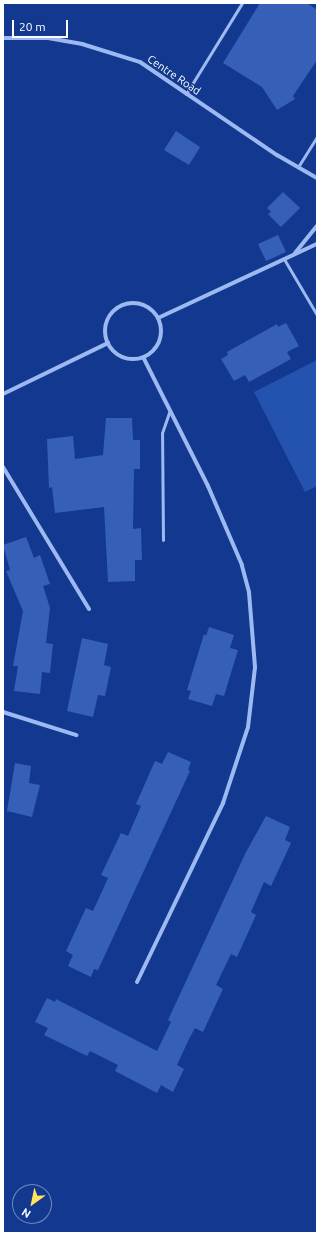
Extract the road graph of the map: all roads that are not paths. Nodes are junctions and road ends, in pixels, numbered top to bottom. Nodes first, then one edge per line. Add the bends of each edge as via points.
1 (242, 3) edge
2 (3, 38) edge
3 (186, 94) junction
4 (317, 137) edge
5 (298, 167) junction
6 (317, 178) edge
7 (317, 226) edge
8 (317, 244) edge
9 (293, 255) junction
10 (284, 259) junction
11 (317, 315) edge
12 (158, 318) junction
13 (108, 343) junction
14 (143, 357) junction
15 (3, 394) edge
16 (170, 410) junction
17 (3, 467) edge
18 (164, 540) dead end
19 (89, 609) dead end
20 (3, 712) edge
21 (76, 735) dead end
22 (137, 982) dead end

1 - 3 lane
2 - 3 street, Centre Road via 48,38 111,52 140,62
3 - 5 street, Centre Road
4 - 5 lane
5 - 6 street, Centre Road
7 - 9 street
8 - 9 street
9 - 10 street
10 - 11 lane
10 - 12 street
12 - 13 street via 144,305 125,304 109,315 105,324
12 - 14 street via 161,327 159,341 151,352
13 - 14 street via 127,358
13 - 15 street
14 - 16 street
16 - 18 lane via 162,434
16 - 22 street via 208,486 242,565 251,616 253,697 242,750 223,803
17 - 19 street
20 - 21 street

